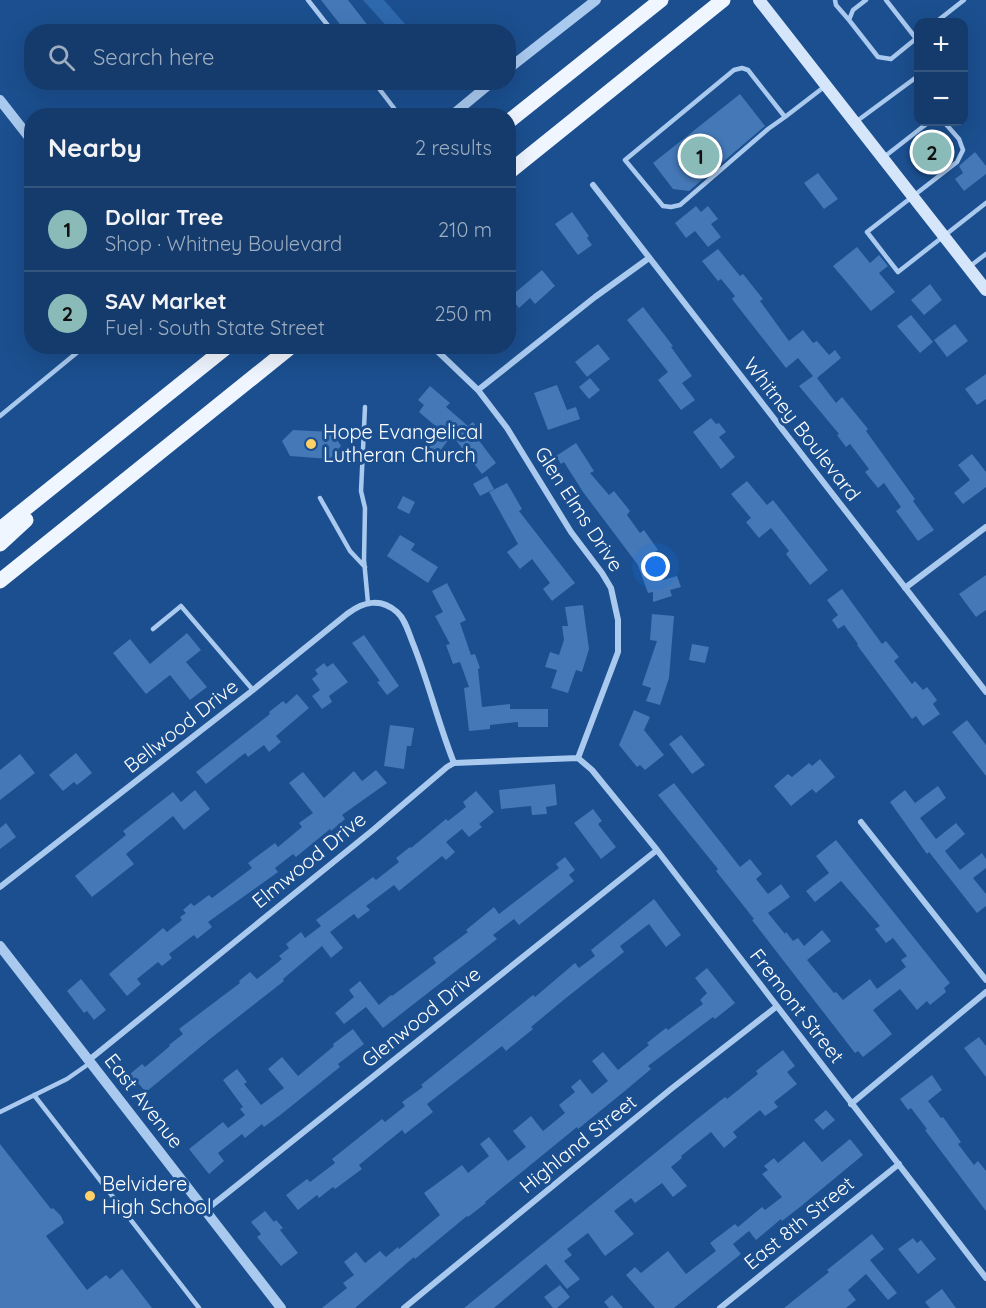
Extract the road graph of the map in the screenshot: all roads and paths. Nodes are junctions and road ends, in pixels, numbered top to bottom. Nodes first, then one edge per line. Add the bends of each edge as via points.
1 (308, 0) edge
2 (596, 0) edge
3 (662, 0) edge
4 (723, 0) edge
5 (759, 0) edge
6 (836, 0) edge
7 (866, 0) edge
8 (886, 0) edge
9 (964, 0) edge
10 (941, 18) edge
11 (849, 20) junction
12 (327, 24) edge
13 (914, 34) edge
14 (914, 42) edge
15 (516, 63) edge
16 (914, 79) edge
17 (826, 85) junction
18 (380, 90) edge
19 (482, 90) edge
20 (0, 100) edge
21 (394, 108) edge
22 (461, 108) edge
23 (516, 116) edge
24 (785, 117) junction
25 (855, 123) junction
26 (924, 126) edge
27 (948, 126) edge
28 (24, 131) edge
29 (883, 158) junction
30 (516, 166) edge
31 (593, 185) dead end
32 (912, 196) junction
33 (986, 203) edge
34 (944, 236) junction
35 (986, 254) edge
36 (649, 258) junction
37 (968, 267) junction
38 (986, 290) edge
39 (75, 354) edge
40 (218, 354) edge
41 (282, 354) edge
42 (440, 354) edge
43 (478, 390) junction
44 (365, 407) dead end
45 (0, 416) edge
46 (95, 453) junction
47 (320, 498) dead end
48 (986, 527) edge
49 (0, 529) edge
50 (0, 544) edge
51 (365, 567) junction
52 (0, 581) edge
53 (905, 588) junction
54 (368, 603) junction
55 (153, 629) dead end
56 (253, 690) junction
57 (986, 692) edge
58 (578, 758) junction
59 (454, 763) junction
60 (861, 822) dead end
61 (657, 850) junction
62 (0, 887) edge
63 (0, 946) edge
64 (986, 980) edge
65 (986, 992) edge
66 (776, 1007) junction
67 (90, 1061) junction
68 (34, 1095) junction
69 (852, 1104) junction
70 (0, 1112) edge
71 (899, 1164) junction
72 (206, 1210) junction
73 (986, 1278) edge
74 (199, 1308) edge
75 (281, 1308) edge
76 (404, 1308) edge
77 (720, 1308) edge

1 - 12 lane
2 - 15 street
3 - 23 main road
4 - 30 main road
5 - 17 main road
6 - 11 lane
7 - 11 lane via 853,10
8 - 13 lane
9 - 10 lane
11 - 14 lane via 878,57 891,59
16 - 25 lane
17 - 24 lane
17 - 25 main road
18 - 21 lane
19 - 22 street
20 - 28 street
24 - 24 lane via 748,70 734,70 626,160 663,206 680,205
25 - 29 main road
26 - 29 lane
27 - 32 lane via 963,150 957,162
29 - 32 main road
31 - 36 street, Whitney Boulevard
32 - 34 main road
32 - 34 lane via 867,232 898,272
33 - 34 lane
34 - 37 main road
35 - 37 lane
36 - 43 street
36 - 53 street, Whitney Boulevard
37 - 38 main road
39 - 45 lane
40 - 46 main road
41 - 52 main road
42 - 43 street, Glen Elms Drive
43 - 58 street, Glen Elms Drive via 507,428 570,532 602,573 616,604 618,652
44 - 51 lane via 361,491 365,508
46 - 49 main road
46 - 50 main road
47 - 51 lane via 350,551
48 - 53 street
51 - 54 lane
53 - 57 street, Whitney Boulevard
54 - 56 street, Bellwood Drive via 347,614
54 - 59 street via 385,604 398,612 404,622
55 - 56 lane via 181,606
56 - 62 street, Bellwood Drive
58 - 59 street
58 - 61 street, Fremont Street
59 - 67 street, Elmwood Drive
60 - 64 street
61 - 66 street, Fremont Street
61 - 72 street, Glenwood Drive
63 - 67 street, East Avenue
65 - 69 street
66 - 69 street, Fremont Street
66 - 76 street, Highland Street
67 - 68 lane
67 - 72 street, East Avenue
68 - 70 lane
68 - 74 lane
69 - 71 street, Fremont Street
71 - 73 street, Fremont Street
71 - 77 street, East 8th Street
72 - 75 street, East Avenue

